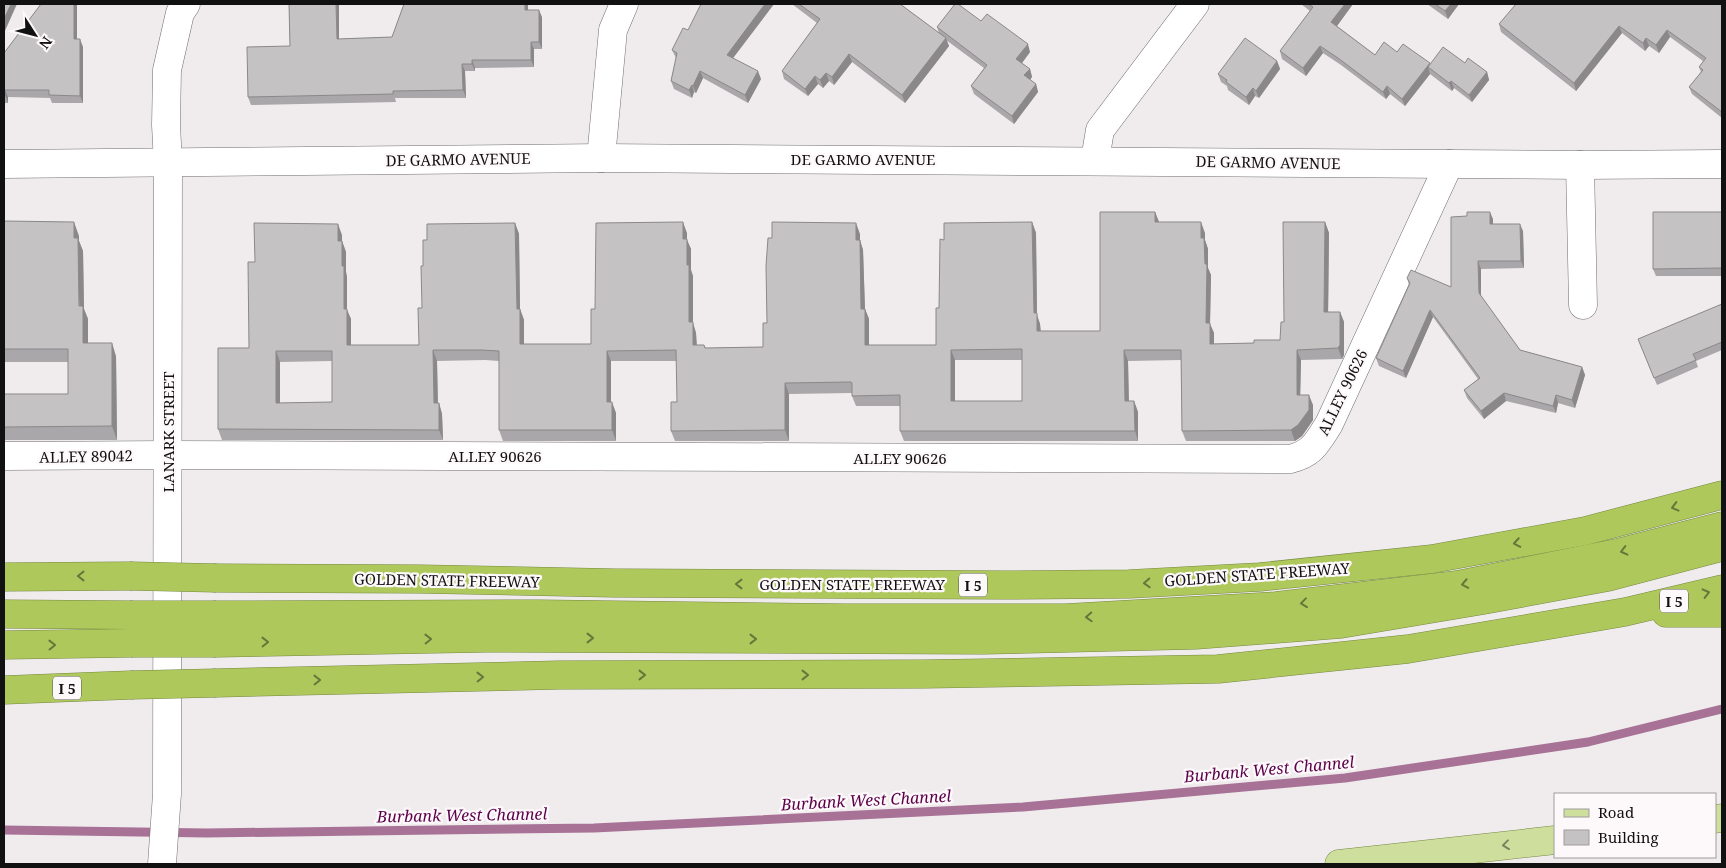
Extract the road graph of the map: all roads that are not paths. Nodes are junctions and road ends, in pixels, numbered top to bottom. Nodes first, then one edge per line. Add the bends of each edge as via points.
1 (186, 4) edge
2 (624, 4) edge
3 (1196, 4) edge
4 (601, 158) junction
5 (1095, 160) junction
6 (168, 163) junction
7 (4, 164) edge
8 (1449, 164) junction
9 (1722, 164) edge
10 (1580, 165) junction
11 (1583, 305) dead end
12 (168, 455) junction
13 (4, 456) edge
14 (1722, 495) edge
15 (1722, 526) edge
16 (1722, 547) edge
17 (4, 576) edge
18 (1722, 589) edge
19 (1625, 612) junction
20 (1722, 613) edge
21 (4, 614) edge
22 (4, 646) edge
23 (4, 690) edge
24 (1554, 840) edge
25 (162, 864) edge
26 (1339, 864) edge

1 - 6 street, LANARK STREET via 180,13 166,70
2 - 4 street via 613,30
3 - 5 street via 1100,130
4 - 5 street, DE GARMO AVENUE
4 - 6 street, DE GARMO AVENUE
5 - 8 street, DE GARMO AVENUE
6 - 7 street, DE GARMO AVENUE
6 - 12 street, LANARK STREET
8 - 10 street, DE GARMO AVENUE
8 - 12 street, ALLEY 90626 via 1328,424 1316,444 1303,456 1290,459
9 - 10 street, DE GARMO AVENUE
10 - 11 street
12 - 13 street, ALLEY 89042
12 - 25 street, LANARK STREET via 167,794
14 -> 17 highway, GOLDEN STATE FREEWAY / I 5, bridge via 1585,531 1432,559 1260,577 1129,584 624,583
15 -> 21 highway, bridge via 1617,553 1457,585 1266,607 1066,618
22 -> 16 highway, bridge via 486,638 983,640 1195,635 1341,624 1474,602 1608,577
19 -> 18 highway, I 5
19 - 20 highway
23 -> 19 highway, I 5, bridge via 549,675 1218,669 1408,649
24 -> 26 main road

